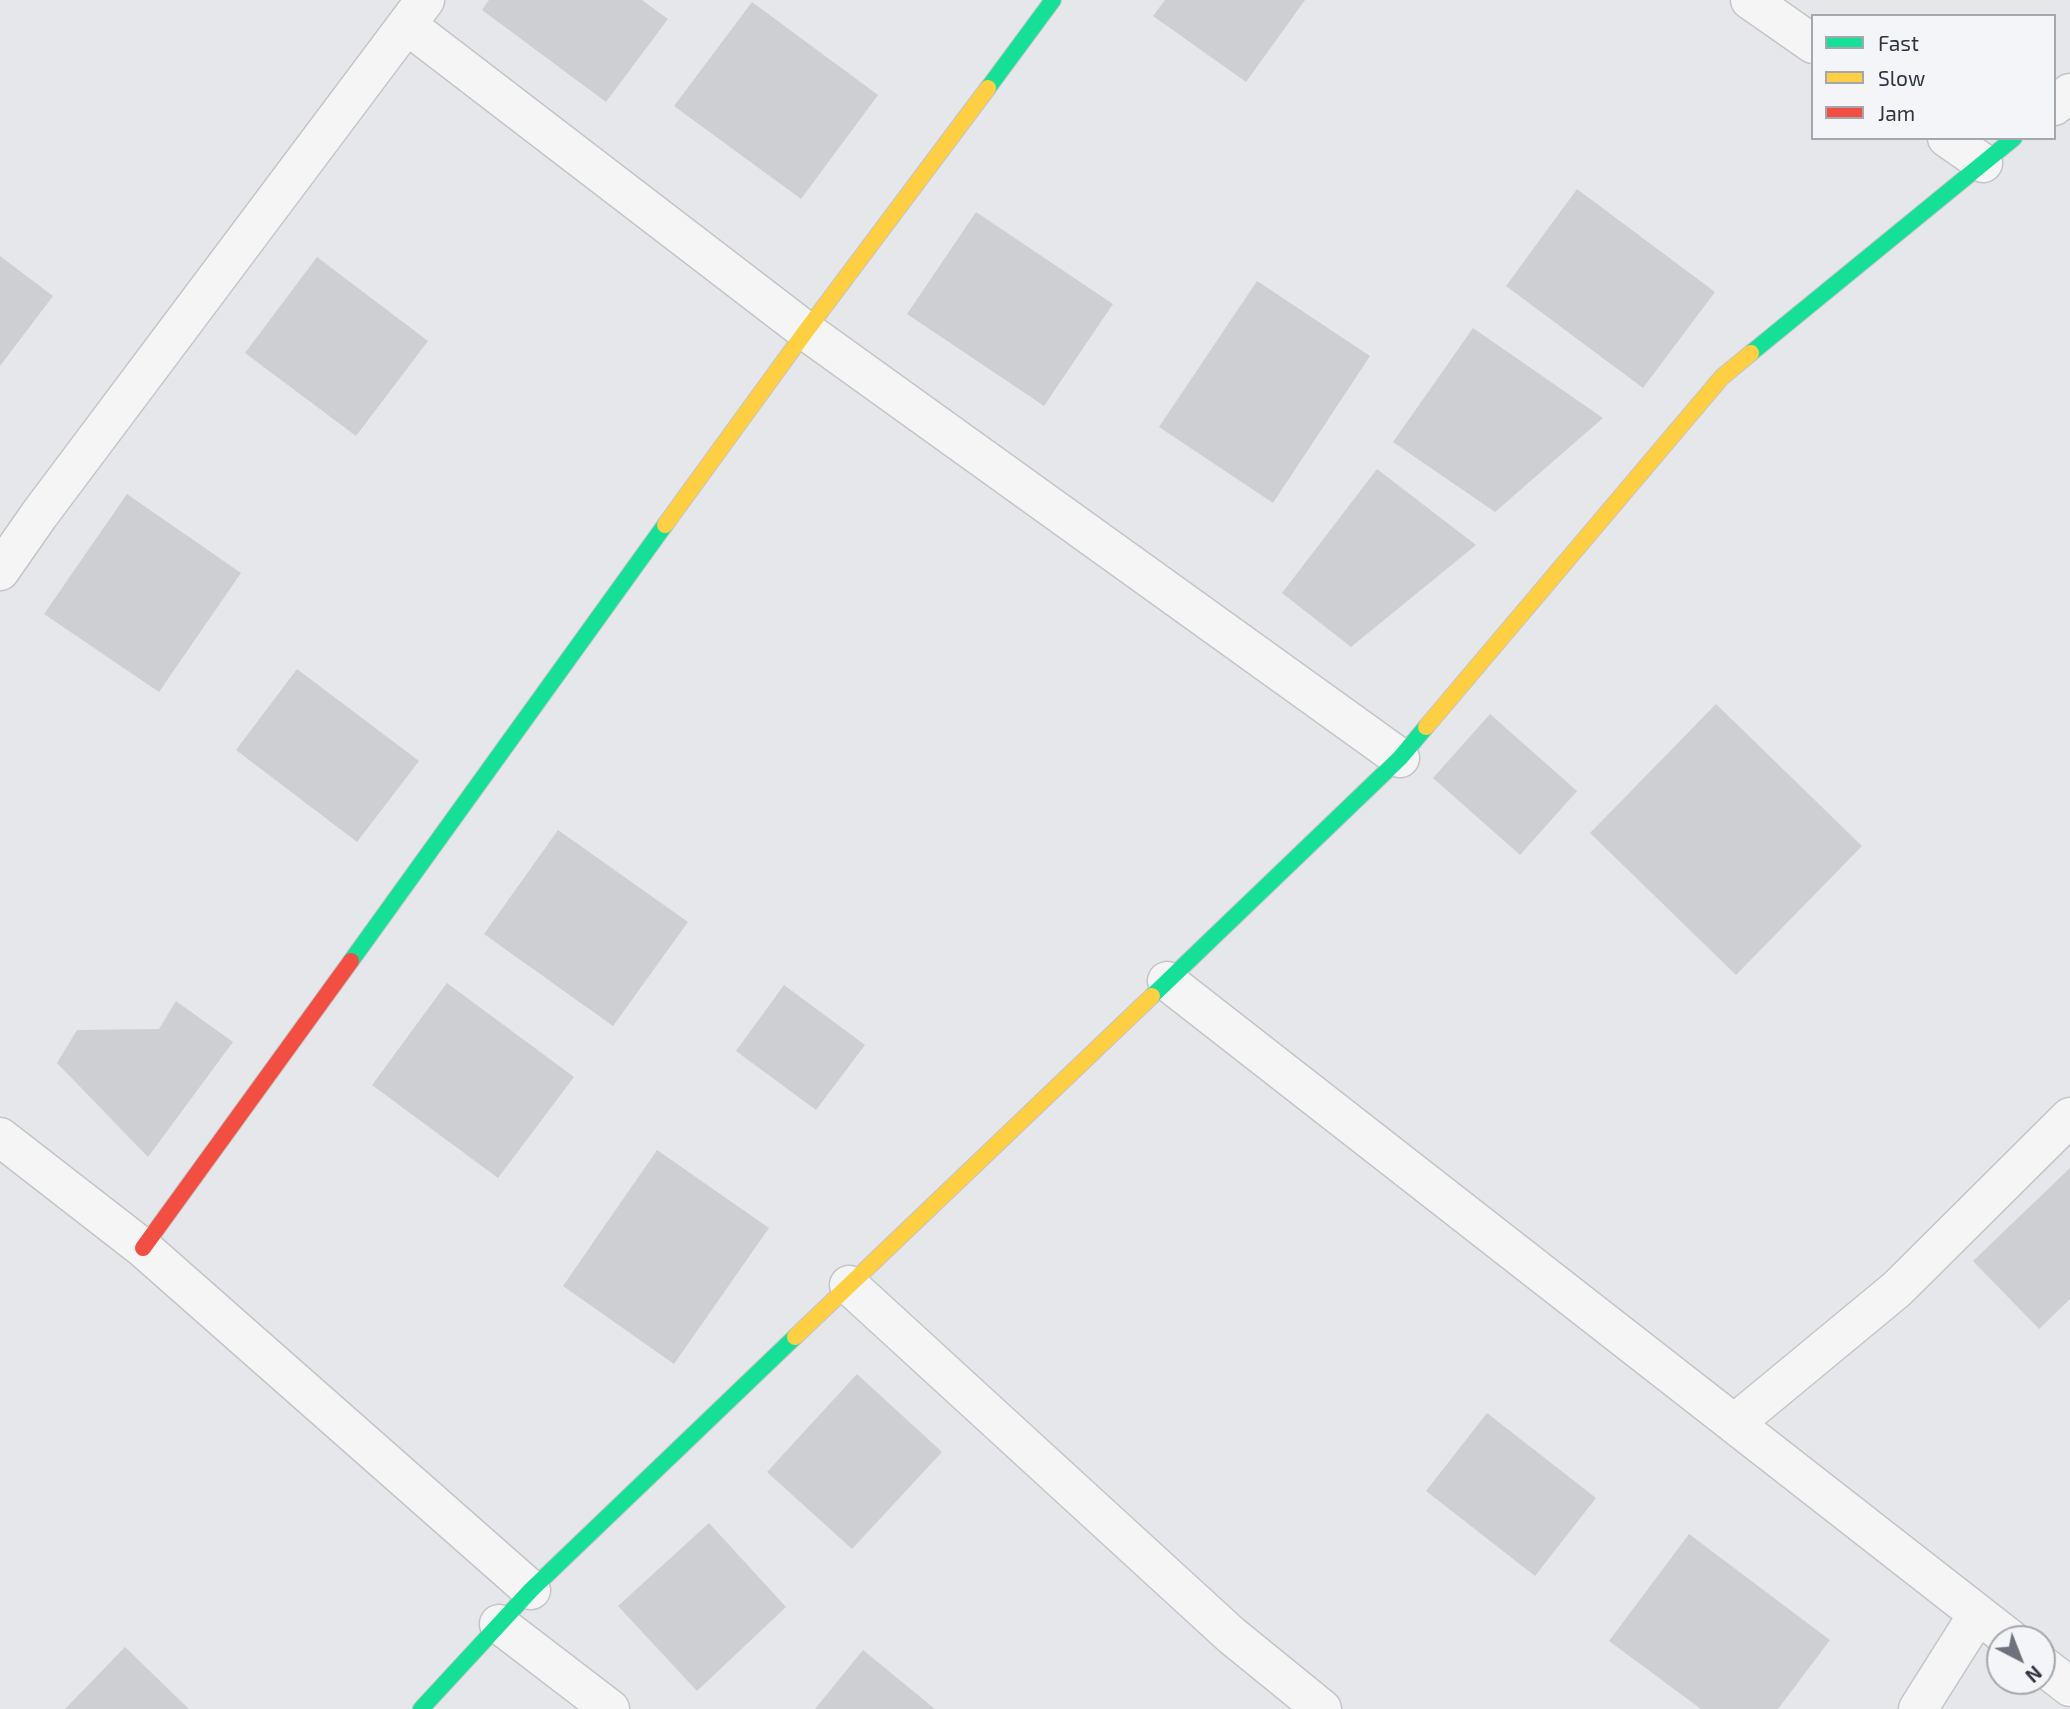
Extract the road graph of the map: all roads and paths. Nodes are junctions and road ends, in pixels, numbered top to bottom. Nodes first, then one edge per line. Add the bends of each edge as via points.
1 (1053, 0) edge
2 (1750, 0) edge
3 (416, 13) edge
4 (1811, 43) edge
5 (2070, 93) edge
6 (2056, 104) edge
7 (1950, 140) edge
8 (2012, 140) edge
9 (1983, 163) junction
10 (806, 331) junction
11 (0, 571) edge
12 (1400, 758) junction
13 (1167, 981) junction
14 (2070, 1117) edge
15 (0, 1137) edge
16 (143, 1248) junction
17 (849, 1285) junction
18 (1735, 1423) junction
19 (531, 1590) junction
20 (1978, 1614) junction
21 (499, 1624) junction
22 (1992, 1625) edge
23 (2056, 1676) edge
24 (2070, 1687) edge
25 (421, 1709) edge
26 (610, 1709) edge
27 (1322, 1709) edge
28 (1918, 1709) edge

1 - 10 street
2 - 4 street
3 - 10 street
3 - 11 street
5 - 6 street
7 - 9 street
8 - 9 street
9 - 12 street via 1722,377
10 - 12 street
10 - 16 street
12 - 13 street
13 - 17 street
13 - 18 street
14 - 18 street via 1897,1289
15 - 16 street
16 - 19 street
17 - 19 street
17 - 27 street via 1231,1635
18 - 20 street
19 - 21 street
20 - 22 street
20 - 28 street
21 - 25 street
21 - 26 street
23 - 24 street

